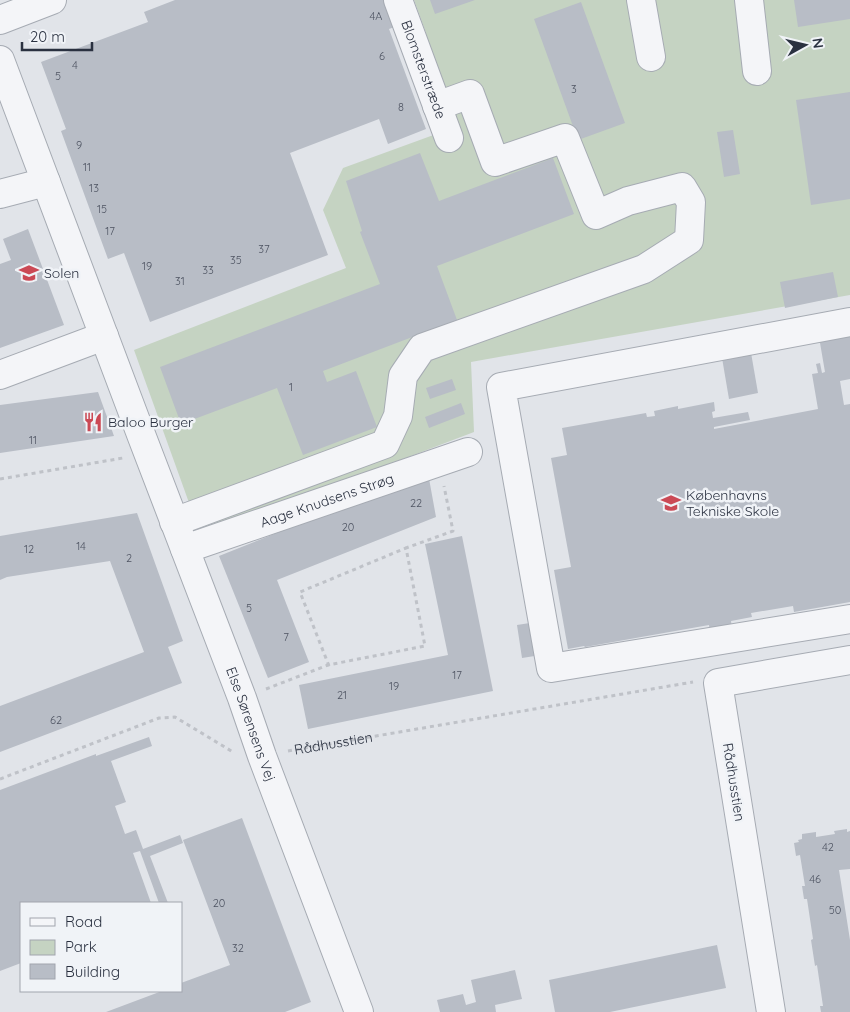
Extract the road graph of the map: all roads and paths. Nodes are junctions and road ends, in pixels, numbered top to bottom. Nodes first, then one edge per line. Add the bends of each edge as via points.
1 (52, 0) edge
2 (398, 0) edge
3 (641, 0) edge
4 (749, 0) edge
5 (0, 20) edge
6 (651, 57) dead end
7 (758, 71) dead end
8 (3, 77) edge
9 (437, 106) junction
10 (449, 138) dead end
11 (46, 182) junction
12 (0, 194) edge
13 (850, 322) edge
14 (104, 336) junction
15 (0, 375) edge
16 (146, 445) junction
17 (468, 452) dead end
18 (440, 461) junction
19 (0, 479) edge
20 (174, 522) junction
21 (406, 548) junction
22 (185, 549) junction
23 (850, 619) edge
24 (850, 660) edge
25 (329, 666) junction
26 (700, 680) dead end
27 (242, 698) junction
28 (262, 756) junction
29 (0, 779) edge
30 (359, 1012) edge
31 (771, 1012) edge

1 - 5 street
2 - 9 street, Blomsterstræde
3 - 6 street
4 - 7 street
8 - 11 street, Else Sørensens Vej
9 - 10 street, Blomsterstræde
9 - 20 street via 470,94 495,162 565,138 596,214 628,201 682,187 691,202 689,240 644,269 422,348 403,376 398,416 384,444
11 - 12 street
11 - 14 street, Else Sørensens Vej
13 - 23 street via 501,387 551,668
14 - 15 street
14 - 16 street, Else Sørensens Vej
16 - 19 path
16 - 20 street, Else Sørensens Vej
17 - 18 street, Aage Knudsens Strøg
18 - 21 path via 453,531
18 - 22 street, Aage Knudsens Strøg
20 - 22 street, Else Sørensens Vej
21 - 25 path via 300,592
21 - 25 path via 425,646
22 - 27 street, Else Sørensens Vej
24 - 31 street, Rådhusstien via 718,683
25 - 27 path
26 - 28 path, Rådhusstien
27 - 28 street, Else Sørensens Vej
28 - 29 path, Rådhusstien via 235,754 174,717 158,718
28 - 30 street, Else Sørensens Vej

